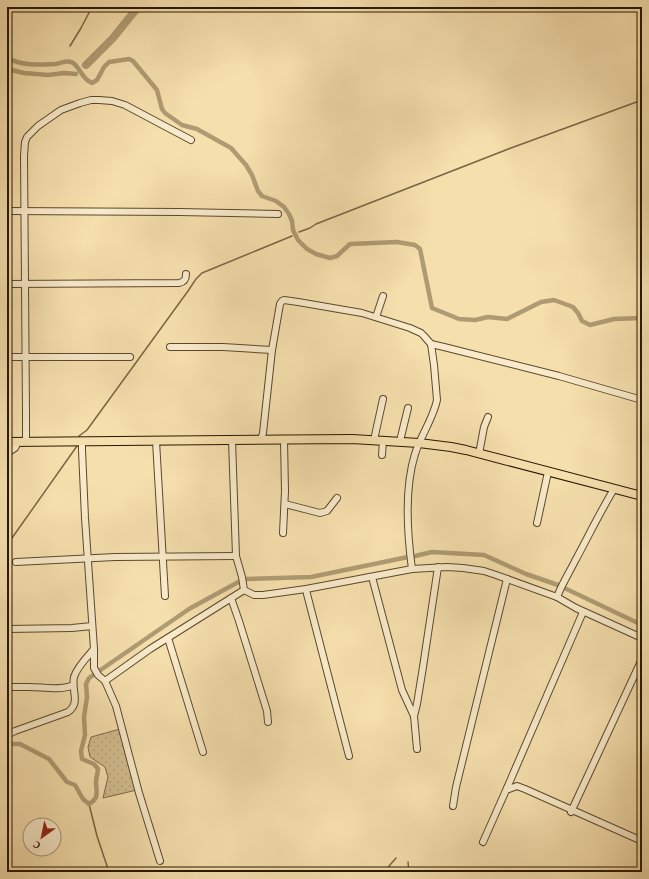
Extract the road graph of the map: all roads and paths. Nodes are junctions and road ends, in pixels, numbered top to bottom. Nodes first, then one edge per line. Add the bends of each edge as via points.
1 (191, 140) dead end
2 (7, 211) edge
3 (24, 212) junction
4 (278, 214) dead end
5 (186, 274) dead end
6 (7, 284) edge
7 (25, 284) junction
8 (383, 296) dead end
9 (376, 317) junction
10 (431, 344) junction
11 (170, 347) dead end
12 (272, 350) junction
13 (130, 356) dead end
14 (7, 357) edge
15 (26, 357) junction
16 (384, 399) dead end
17 (642, 400) edge
18 (408, 408) dead end
19 (488, 416) dead end
20 (232, 440) junction
21 (261, 440) junction
22 (284, 440) junction
23 (156, 441) junction
24 (379, 441) junction
25 (7, 442) edge
26 (22, 442) junction
27 (82, 442) junction
28 (400, 442) junction
29 (419, 443) junction
30 (7, 453) edge
31 (479, 454) junction
32 (382, 455) dead end
33 (548, 472) junction
34 (614, 489) junction
35 (642, 496) edge
36 (337, 498) dead end
37 (285, 504) junction
38 (537, 523) dead end
39 (283, 533) dead end
40 (236, 556) junction
41 (163, 557) junction
42 (88, 558) junction
43 (16, 562) dead end
44 (438, 567) junction
45 (412, 569) junction
46 (372, 577) junction
47 (507, 579) junction
48 (306, 589) junction
49 (244, 590) junction
50 (165, 596) dead end
51 (557, 597) junction
52 (231, 598) junction
53 (583, 612) junction
54 (92, 626) junction
55 (7, 630) edge
56 (168, 638) junction
57 (642, 638) edge
58 (94, 649) junction
59 (642, 660) edge
60 (105, 681) junction
61 (73, 685) junction
62 (7, 687) edge
63 (414, 716) junction
64 (268, 722) dead end
65 (7, 735) edge
66 (417, 749) dead end
67 (203, 752) dead end
68 (349, 756) dead end
69 (507, 788) junction
70 (453, 806) dead end
71 (572, 811) junction
72 (495, 815) junction
73 (502, 818) dead end
74 (642, 841) edge
75 (483, 842) dead end
76 (160, 862) dead end

1 - 3 street via 120,104 91,100 61,110 30,133 25,142
2 - 3 street
3 - 4 street
3 - 7 street
5 - 7 street via 185,281 179,284
6 - 7 street
7 - 15 street
8 - 9 street
9 - 10 street via 410,328 424,336
9 - 12 street via 331,307 283,301 280,304
10 - 17 street via 545,372
10 - 29 street via 437,400
11 - 12 street
12 - 21 street
13 - 15 street
14 - 15 street
15 - 26 street via 26,412
16 - 24 street
18 - 28 street
19 - 31 street
20 - 21 main road
20 - 23 main road
20 - 40 street
21 - 22 main road
22 - 24 main road
22 - 37 street
23 - 27 main road
23 - 41 street
24 - 28 main road
24 - 32 street
25 - 26 main road
26 - 27 main road
26 - 30 street
27 - 42 street
28 - 29 main road
29 - 31 main road
29 - 45 street via 408,488
31 - 33 main road
33 - 34 main road
33 - 38 street
34 - 35 main road
34 - 51 street via 600,511
36 - 37 street via 327,511 320,513
37 - 39 street
40 - 41 street
40 - 49 street
41 - 42 street
41 - 50 street
42 - 43 street
42 - 54 street
44 - 45 street
44 - 47 street via 473,569
44 - 63 street
45 - 46 street
46 - 48 street
46 - 63 street via 402,690
47 - 51 street
47 - 70 street
48 - 49 street via 256,596
48 - 68 street
49 - 52 street
51 - 53 street
52 - 56 street
52 - 64 street via 266,705
53 - 57 street
53 - 69 street
54 - 55 street
54 - 58 street
56 - 60 street
56 - 67 street
58 - 60 street via 96,672
58 - 61 street via 75,675
59 - 71 street
60 - 76 street via 116,706
61 - 62 street via 63,688
61 - 65 street via 75,702 71,710
63 - 66 street
69 - 71 street via 517,786
69 - 72 street
71 - 74 street
72 - 73 street
72 - 75 street

